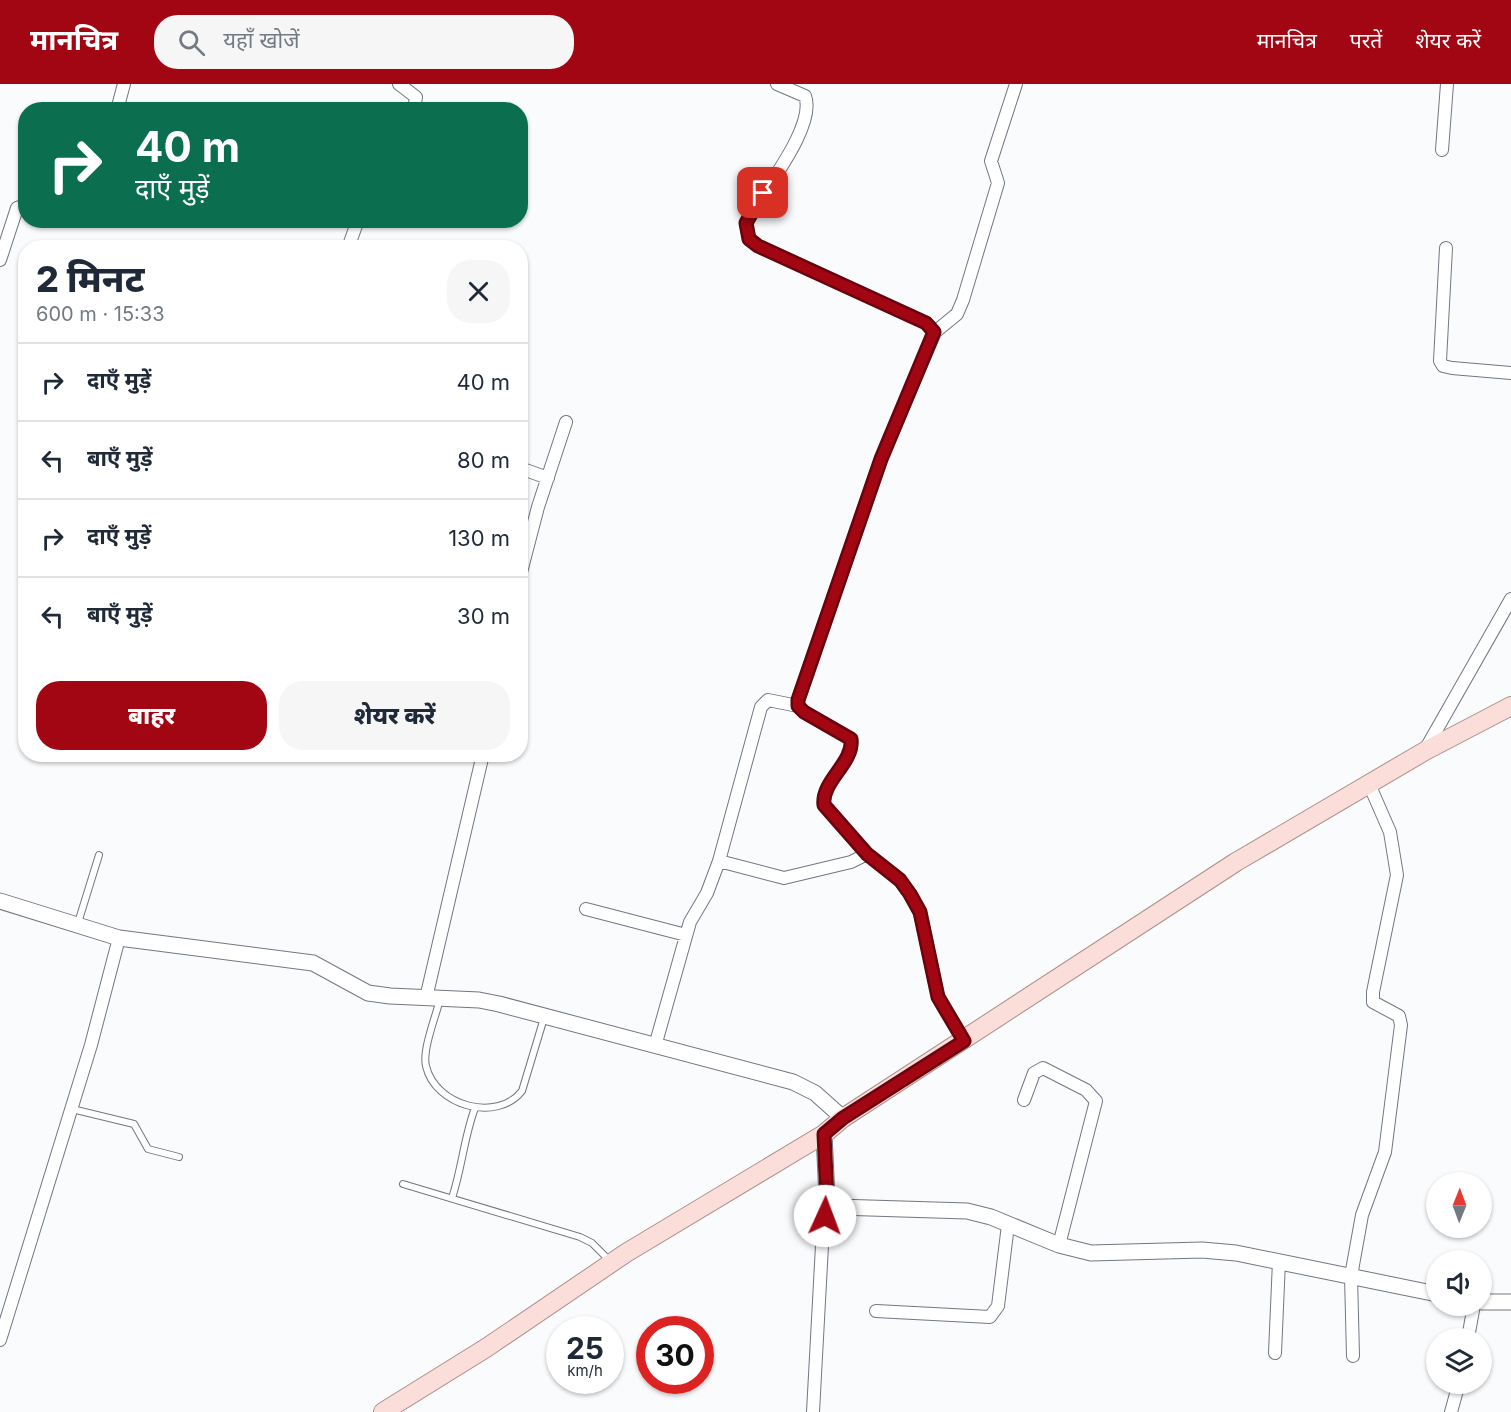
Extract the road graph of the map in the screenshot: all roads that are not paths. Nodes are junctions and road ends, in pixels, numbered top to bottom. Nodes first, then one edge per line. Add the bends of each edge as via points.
1 (124, 84) edge
2 (399, 84) edge
3 (777, 84) edge
4 (1016, 84) edge
5 (1447, 84) edge
6 (119, 102) edge
7 (415, 102) edge
8 (1442, 150) dead end
9 (18, 208) edge
10 (1446, 248) dead end
11 (0, 260) edge
12 (934, 332) junction
13 (1511, 373) edge
14 (566, 422) dead end
15 (528, 471) edge
16 (548, 478) junction
17 (528, 548) edge
18 (1511, 599) edge
19 (798, 706) junction
20 (1511, 706) edge
21 (1425, 752) junction
22 (481, 762) edge
23 (1369, 784) junction
24 (867, 854) junction
25 (99, 855) dead end
26 (719, 861) junction
27 (0, 901) edge
28 (586, 909) dead end
29 (77, 926) junction
30 (686, 935) junction
31 (119, 938) junction
32 (433, 998) junction
33 (544, 1017) junction
34 (964, 1041) junction
35 (655, 1046) junction
36 (1024, 1100) dead end
37 (475, 1108) junction
38 (72, 1109) junction
39 (843, 1118) junction
40 (824, 1134) junction
41 (178, 1157) dead end
42 (404, 1184) dead end
43 (452, 1198) junction
44 (830, 1204) junction
45 (1008, 1225) junction
46 (1059, 1245) junction
47 (1279, 1261) junction
48 (612, 1263) junction
49 (1351, 1276) junction
50 (1426, 1292) edge
51 (1492, 1302) edge
52 (1511, 1302) edge
53 (876, 1311) dead end
54 (0, 1340) edge
55 (1275, 1353) dead end
56 (1353, 1356) dead end
57 (1456, 1394) edge
58 (383, 1412) edge
59 (813, 1412) edge
60 (1451, 1412) edge

1 - 6 street
2 - 7 street via 416,97
3 - 12 street via 805,96 808,112 746,223 749,239 926,323
4 - 12 street via 991,161 998,183 963,300 957,314
5 - 8 street
9 - 11 street
10 - 13 street via 1440,361 1452,368
12 - 19 street via 881,459 799,693
14 - 16 street
15 - 16 street
16 - 17 street
18 - 21 street
19 - 24 street via 851,739 849,751 825,792 824,805
19 - 26 street via 768,700 761,707
20 - 21 main road
21 - 23 main road
22 - 32 street
23 - 34 main road via 1236,862
23 - 49 street via 1390,832 1397,875 1373,1002 1399,1016 1401,1024 1385,1152 1362,1215
24 - 26 street via 851,862 784,878
24 - 34 street via 900,880 920,912 938,997
25 - 29 lane
26 - 30 street
27 - 29 street
28 - 30 street
29 - 31 street
30 - 35 street
31 - 32 street via 293,959 313,963 368,993
31 - 38 street
32 - 33 street via 479,1000
32 - 37 lane via 426,1066 445,1094
33 - 35 street
33 - 37 lane via 522,1091 515,1100
34 - 39 main road
35 - 39 street via 805,1086
36 - 46 street via 1034,1073 1043,1068 1086,1090 1096,1101
37 - 43 lane
38 - 41 lane via 134,1124 148,1149
38 - 54 street
39 - 40 main road
40 - 44 street
40 - 48 main road
42 - 43 lane
43 - 48 lane via 580,1237
44 - 45 street via 967,1211
44 - 59 street via 824,1227
45 - 46 street
45 - 53 street via 998,1306 990,1317
46 - 47 street via 1091,1253 1202,1250
47 - 49 street
47 - 55 street
48 - 58 main road
49 - 50 street
49 - 56 street
51 - 52 street
57 - 60 street

